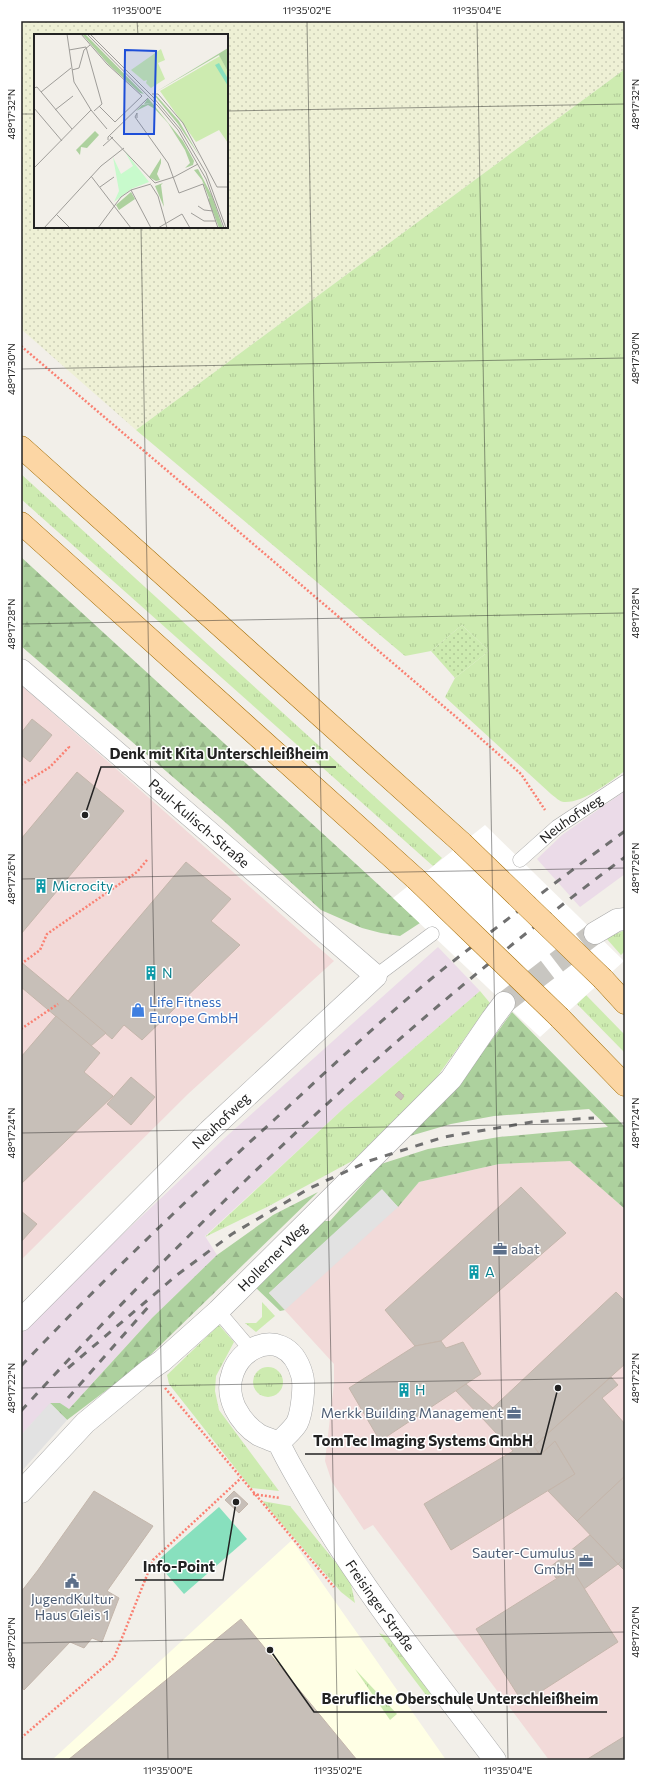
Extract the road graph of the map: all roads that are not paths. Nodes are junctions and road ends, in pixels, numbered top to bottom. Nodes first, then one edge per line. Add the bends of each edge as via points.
1 (21, 447) edge
2 (21, 523) edge
3 (21, 670) edge
4 (625, 782) edge
5 (520, 860) dead end
6 (625, 919) edge
7 (595, 933) tunnel mouth
8 (432, 934) dead end
9 (376, 976) junction
10 (625, 1002) edge
11 (504, 1003) tunnel mouth
12 (625, 1085) edge
13 (218, 1311) junction
14 (21, 1320) edge
15 (251, 1350) junction
16 (279, 1443) junction
17 (21, 1492) edge
18 (495, 1760) edge

1 - 10 main road, bridge via 462,843
2 - 12 main road, bridge via 416,879 560,1018
3 - 9 street, Paul-Kulisch-Straße
4 - 5 lane, Neuhofweg via 557,827
6 - 7 street via 617,920
8 - 9 lane, Neuhofweg
9 - 14 street, Neuhofweg via 209,1132
11 - 13 street, Hollerner Weg via 451,1079
13 - 15 lane
13 - 17 street, Hollerner Weg via 162,1361 84,1423
15 - 16 street via 241,1358 232,1374 232,1401 240,1418 259,1435
15 - 16 street via 263,1344 286,1349 299,1366 303,1378 304,1393 297,1423
16 - 18 street, Freisinger Straße via 288,1463 330,1533 371,1594

